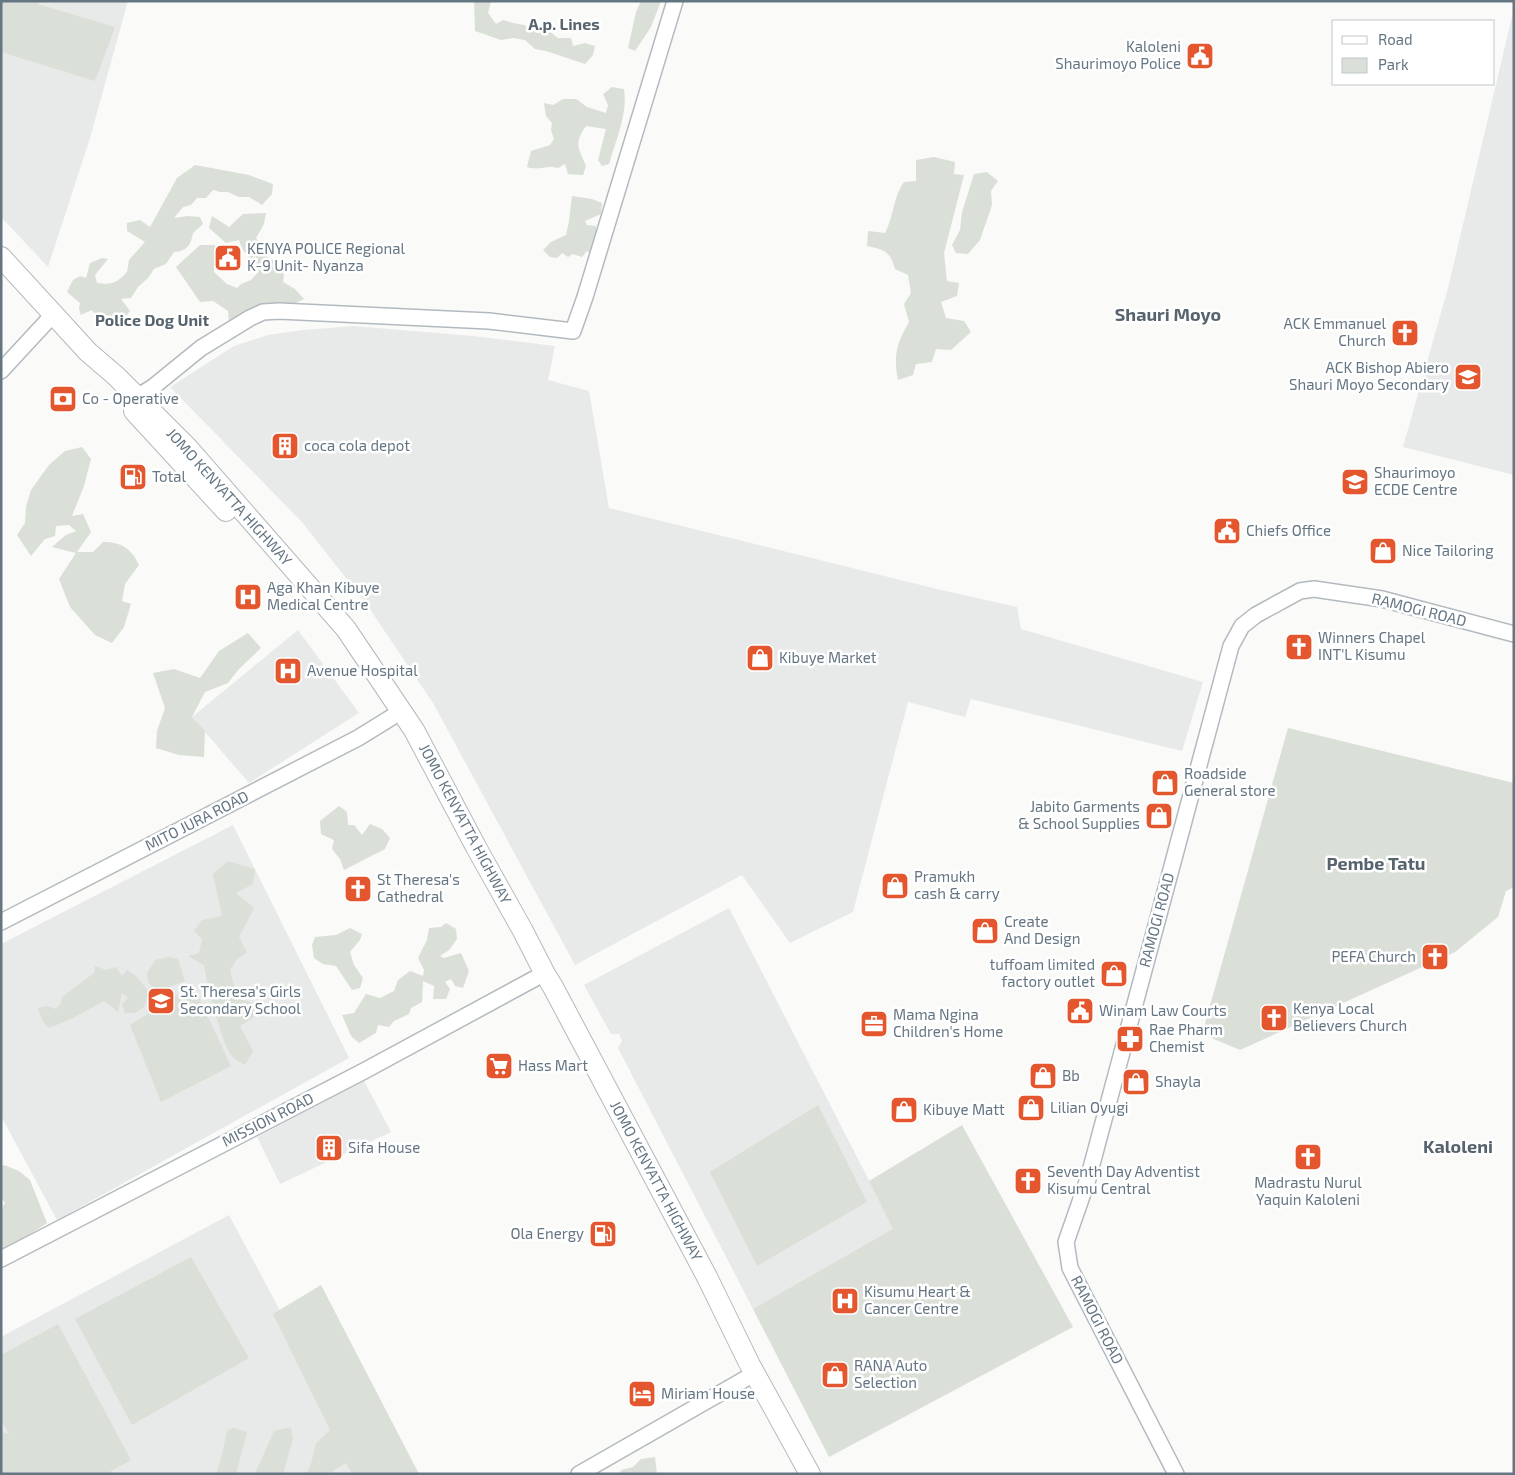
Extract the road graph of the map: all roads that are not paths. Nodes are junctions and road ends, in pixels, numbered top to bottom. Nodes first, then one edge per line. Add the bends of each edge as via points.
1 (675, 1) edge
2 (1, 257) edge
3 (1, 269) edge
4 (49, 319) junction
5 (1, 371) edge
6 (137, 397) junction
7 (1514, 634) edge
8 (392, 717) junction
9 (1, 922) edge
10 (534, 979) junction
11 (1, 1259) edge
12 (745, 1379) junction
13 (579, 1474) edge
14 (795, 1474) edge
15 (810, 1474) edge
16 (1176, 1474) edge

1 - 6 street via 573,331 489,321 263,312 202,348
2 - 6 highway, JOMO KENYATTA HIGHWAY via 88,352
3 - 4 highway, JOMO KENYATTA HIGHWAY
4 - 5 street
4 - 8 highway, JOMO KENYATTA HIGHWAY via 340,637
6 - 15 highway, JOMO KENYATTA HIGHWAY via 188,448 346,629 414,730 650,1168 750,1365
7 - 16 street, RAMOGI ROAD via 1382,599 1314,589 1300,592 1256,615 1242,626 1231,646 1088,1179 1066,1242 1070,1268
8 - 9 street, MITO JURA ROAD via 358,738
8 - 10 highway, JOMO KENYATTA HIGHWAY
10 - 11 street, MISSION ROAD
10 - 12 highway, JOMO KENYATTA HIGHWAY
12 - 13 street
12 - 14 highway, JOMO KENYATTA HIGHWAY

